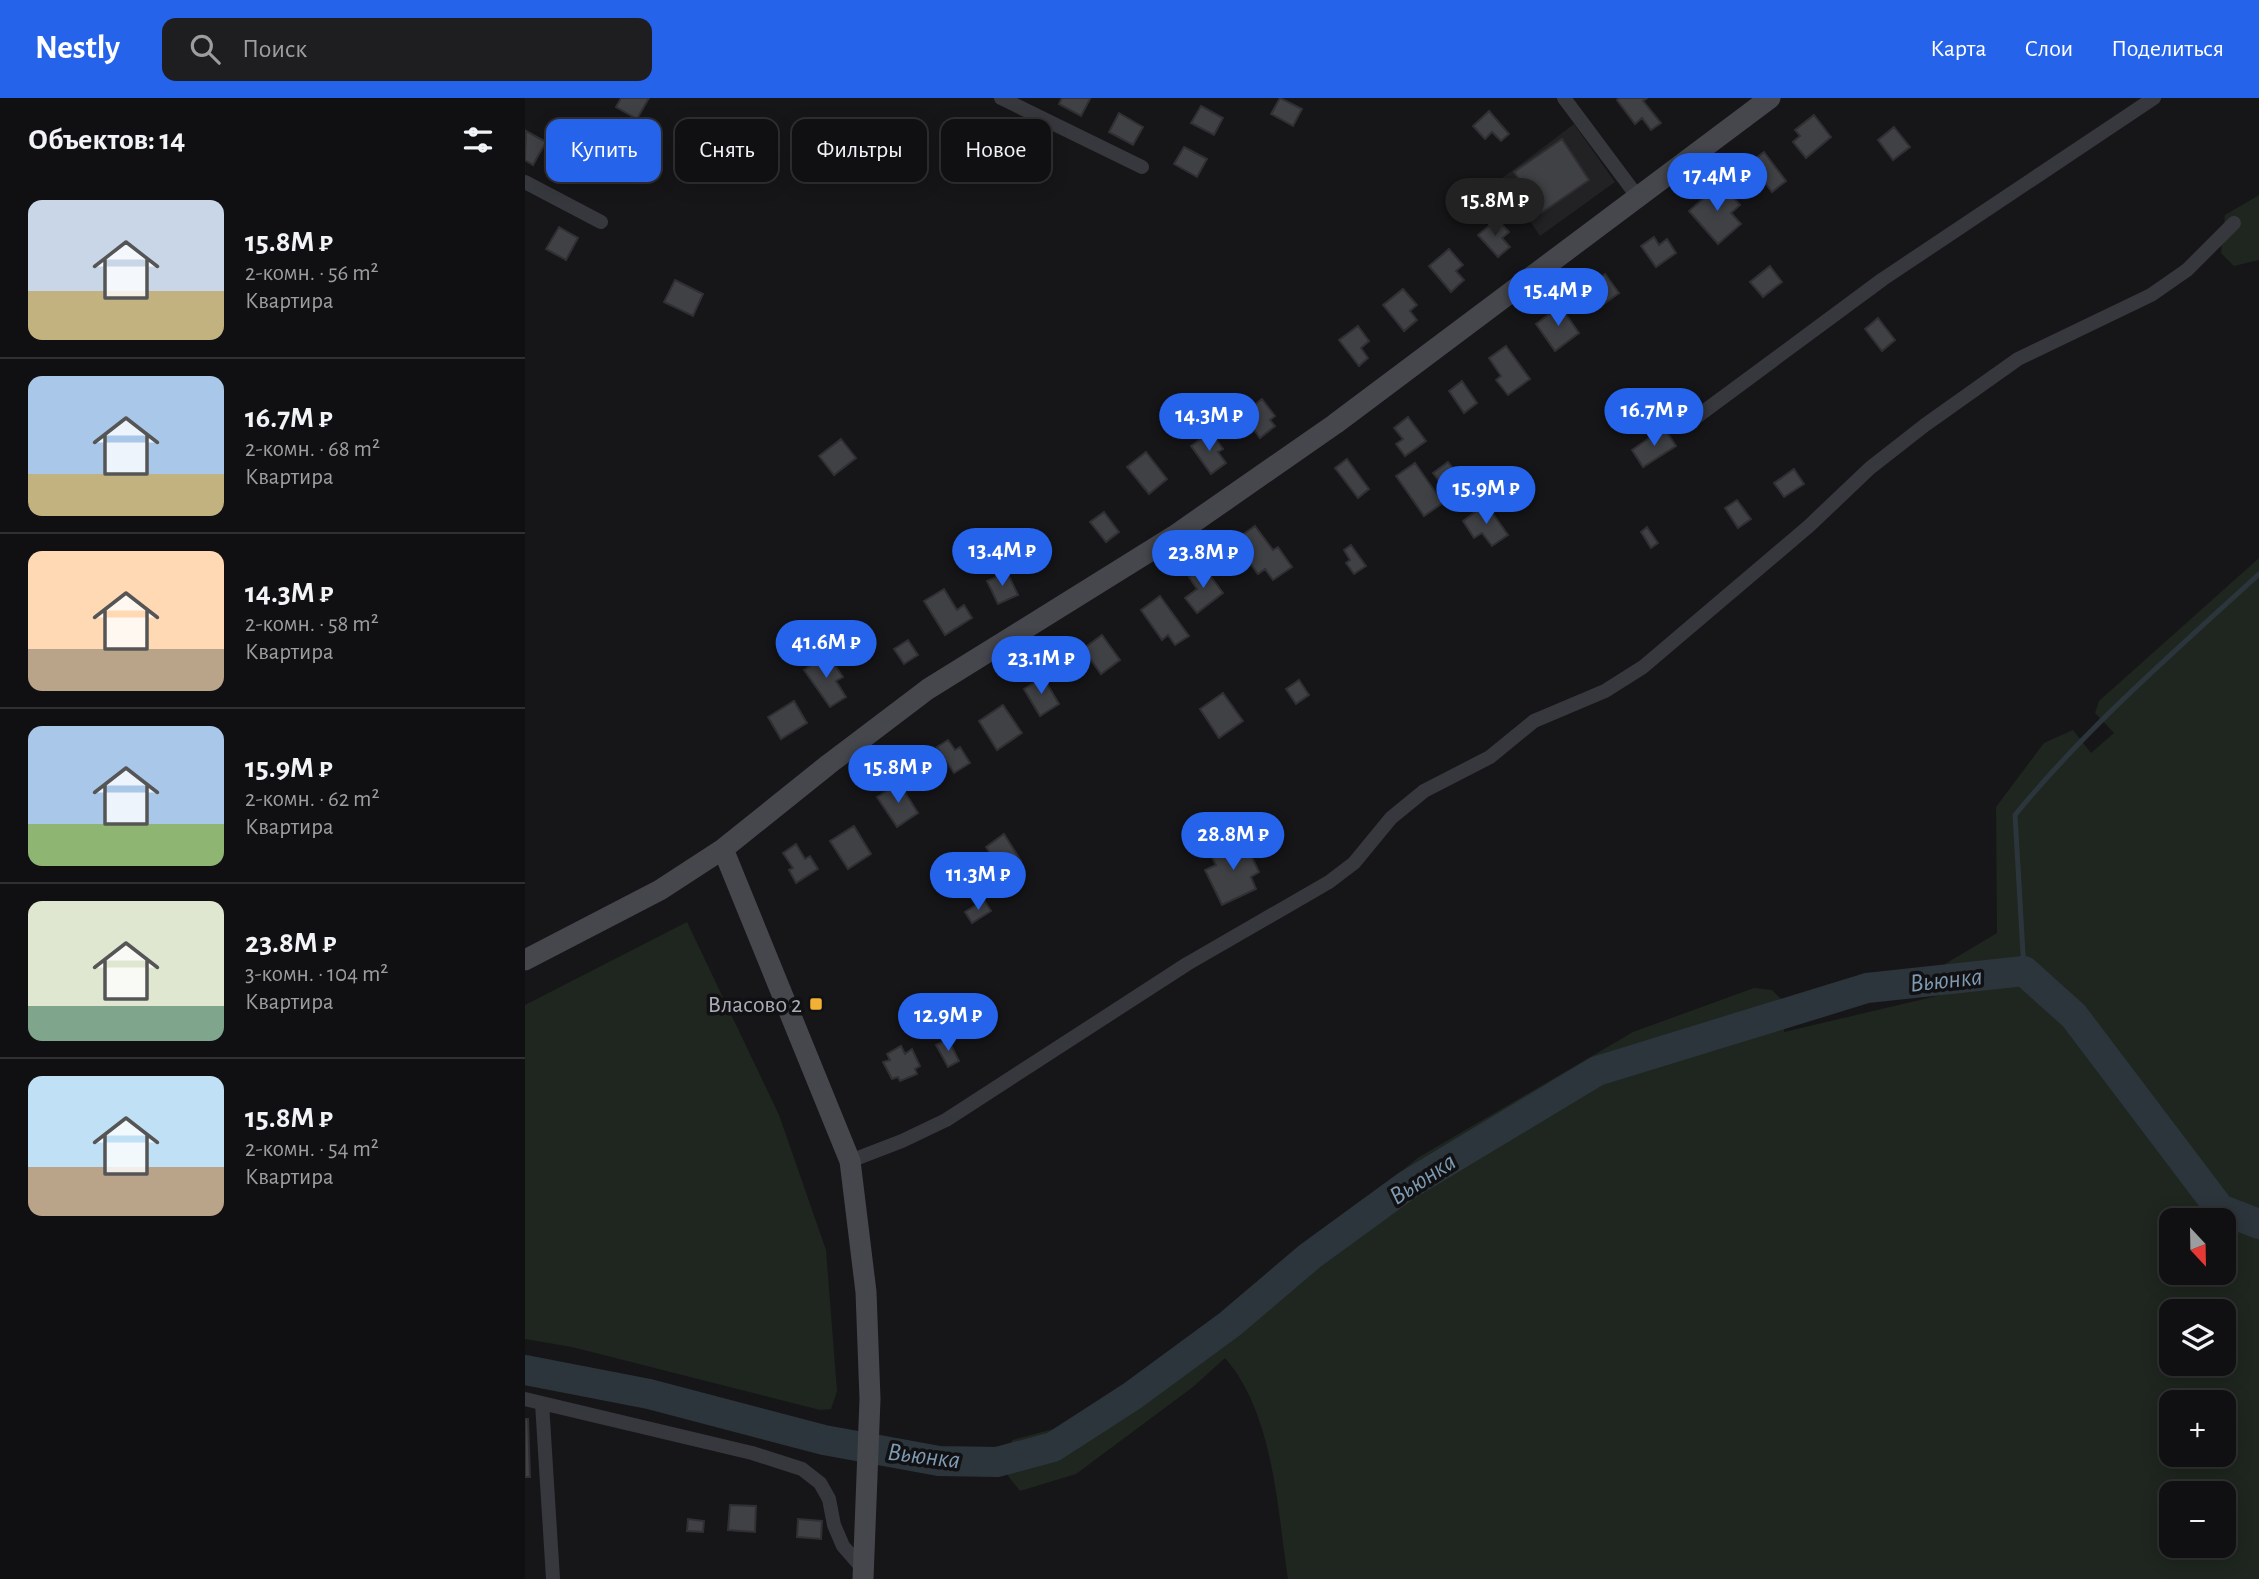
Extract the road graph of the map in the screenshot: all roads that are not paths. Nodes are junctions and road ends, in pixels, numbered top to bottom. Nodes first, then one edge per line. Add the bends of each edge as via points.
1 (1001, 98) edge
2 (1564, 98) edge
3 (1770, 98) edge
4 (2154, 98) edge
5 (1142, 167) dead end
6 (525, 182) edge
7 (1637, 196) junction
8 (601, 222) dead end
9 (2234, 223) dead end
10 (1691, 421) dead end
11 (723, 849) junction
12 (525, 960) edge
13 (850, 1161) junction
14 (525, 1399) edge
15 (541, 1403) junction
16 (863, 1574) edge
17 (553, 1579) edge

1 - 5 street
2 - 7 street
3 - 7 main road
4 - 10 street via 1883,279
6 - 8 street
7 - 11 main road via 1335,424 1196,521 928,689
9 - 13 street via 2187,270 2151,295 2018,359 1925,425 1643,667 1605,691 1534,721 1490,757 1424,791 1391,818 1354,863 1329,882 1187,964 946,1120
11 - 12 main road via 660,890
11 - 13 main road
13 - 16 main road via 866,1292 870,1399
14 - 15 street
15 - 16 street via 802,1469 820,1483 843,1546
15 - 17 street

